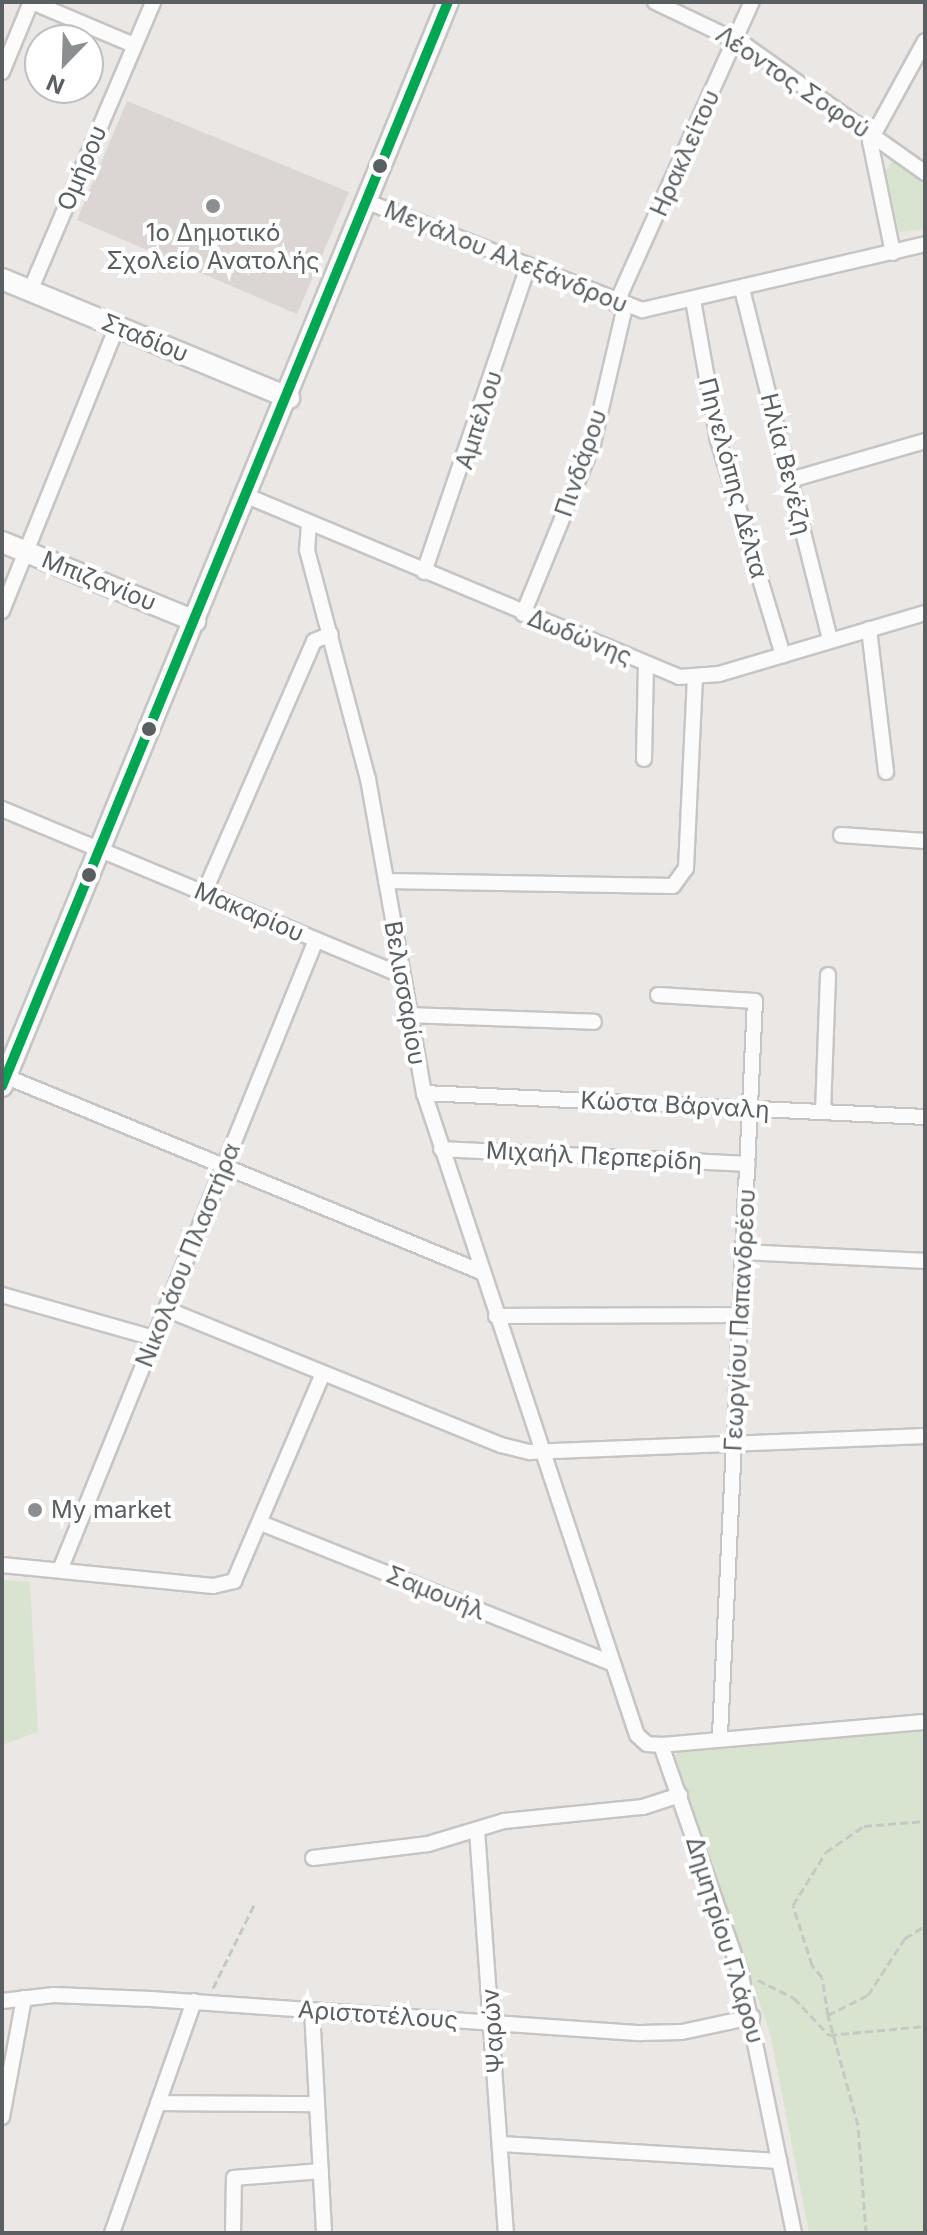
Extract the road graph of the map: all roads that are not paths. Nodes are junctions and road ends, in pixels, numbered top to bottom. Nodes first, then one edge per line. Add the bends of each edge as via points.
1 (31, 2) edge
2 (153, 2) edge
3 (448, 2) edge
4 (655, 2) edge
5 (752, 2) edge
6 (736, 40) junction
7 (925, 41) edge
8 (134, 45) junction
9 (2, 72) edge
10 (871, 135) junction
11 (925, 173) edge
12 (368, 202) junction
13 (925, 244) edge
14 (893, 253) junction
15 (528, 267) junction
16 (2, 279) edge
17 (742, 289) junction
18 (30, 291) junction
19 (693, 300) junction
20 (620, 306) junction
21 (117, 327) junction
22 (289, 398) junction
23 (925, 441) edge
24 (790, 480) junction
25 (247, 496) junction
26 (309, 523) junction
27 (2, 542) edge
28 (26, 552) junction
29 (424, 572) junction
30 (2, 611) edge
31 (925, 613) edge
32 (523, 614) junction
33 (195, 621) junction
34 (869, 629) junction
35 (331, 634) junction
36 (830, 640) junction
37 (783, 655) junction
38 (646, 664) junction
39 (695, 678) junction
40 (644, 759) dead end
41 (886, 772) dead end
42 (2, 809) edge
43 (841, 835) dead end
44 (925, 841) edge
45 (99, 847) junction
46 (386, 881) junction
47 (204, 893) junction
48 (316, 940) junction
49 (400, 975) junction
50 (828, 975) dead end
51 (658, 995) dead end
52 (407, 1015) junction
53 (594, 1022) dead end
54 (3, 1080) edge
55 (424, 1093) junction
56 (751, 1108) junction
57 (823, 1112) junction
58 (925, 1117) edge
59 (441, 1149) junction
60 (748, 1164) junction
61 (223, 1166) junction
62 (744, 1252) junction
63 (925, 1261) edge
64 (479, 1271) junction
65 (2, 1295) edge
66 (166, 1309) junction
67 (741, 1315) junction
68 (496, 1316) junction
69 (154, 1338) junction
70 (323, 1373) junction
71 (925, 1436) edge
72 (734, 1445) junction
73 (542, 1453) junction
74 (261, 1523) junction
75 (2, 1565) edge
76 (60, 1570) junction
77 (611, 1663) junction
78 (925, 1722) edge
79 (720, 1736) junction
80 (661, 1745) junction
81 (680, 1795) junction
82 (477, 1830) junction
83 (313, 1858) dead end
84 (24, 1998) junction
85 (2, 2001) edge
86 (200, 2002) junction
87 (312, 2010) junction
88 (752, 2017) junction
89 (493, 2024) junction
90 (158, 2103) junction
91 (317, 2104) junction
92 (2, 2117) edge
93 (500, 2144) junction
94 (779, 2161) junction
95 (321, 2171) junction
96 (112, 2233) edge
97 (233, 2233) edge
98 (324, 2233) edge
99 (506, 2233) edge
100 (794, 2233) edge

1 - 8 street
1 - 9 street
2 - 8 street, Ομήρου
3 - 12 main road
4 - 6 street, Λέοντος Σοφού
5 - 6 street, Ηρακλείτου
6 - 10 street, Λέοντος Σοφού
6 - 20 street, Ηρακλείτου
7 - 10 street
8 - 18 street, Ομήρου
10 - 11 street, Λέοντος Σοφού
10 - 14 street
12 - 15 street, Μεγάλου Αλεξάνδρου
12 - 22 main road
13 - 14 street, Μεγάλου Αλεξάνδρου
14 - 17 street, Μεγάλου Αλεξάνδρου
15 - 20 street, Μεγάλου Αλεξάνδρου
15 - 29 street, Αμπέλου
16 - 18 main road, Σταδίου
17 - 19 street, Μεγάλου Αλεξάνδρου
17 - 24 street, Ηλία Βενέζη
18 - 21 main road, Σταδίου
19 - 20 street, Μεγάλου Αλεξάνδρου via 648,310
19 - 37 street, Πηνελόπης Δέλτα via 718,440
20 - 32 street, Πινδάρου via 593,443
21 - 22 main road, Σταδίου
21 - 28 street
22 - 25 main road
23 - 24 street
24 - 36 street, Ηλία Βενέζη
25 - 26 street, Δωδώνης
25 - 33 main road
26 - 29 street, Δωδώνης
26 - 35 street, Βελισσαρίου via 307,550
27 - 28 main road, Μπιζανίου
28 - 30 street
28 - 33 main road, Μπιζανίου
29 - 32 street, Δωδώνης
31 - 34 street
32 - 38 street, Δωδώνης
33 - 45 main road
34 - 36 street
34 - 41 street
35 - 46 street, Βελισσαρίου via 368,779
35 - 47 street via 314,641
36 - 37 street
37 - 39 street
38 - 39 street, Δωδώνης
38 - 40 street
39 - 46 street via 686,868 673,886
42 - 45 street, Μακαρίου
43 - 44 street
45 - 47 street, Μακαρίου
45 - 54 main road
46 - 49 street, Βελισσαρίου
47 - 48 street, Μακαρίου
48 - 49 street, Μακαρίου
48 - 61 street, Νικολάου Πλαστήρα
49 - 52 street, Βελισσαρίου
50 - 57 street
51 - 56 street, Γεωργίου Παπανδρέου via 755,1001
52 - 53 street
52 - 55 street, Βελισσαρίου
54 - 61 street
55 - 56 street, Κώστα Βάρναλη
55 - 59 street, Βελισσαρίου
56 - 57 street, Κώστα Βάρναλη
56 - 60 street, Γεωργίου Παπανδρέου
57 - 58 street, Κώστα Βάρναλη
59 - 60 street, Μιχαήλ Περπερίδη
59 - 64 street, Βελισσαρίου
60 - 62 street, Γεωργίου Παπανδρέου
61 - 64 street
61 - 66 street, Νικολάου Πλαστήρα
62 - 63 street
62 - 67 street, Γεωργίου Παπανδρέου
64 - 68 street, Βελισσαρίου
65 - 69 street
66 - 69 street, Νικολάου Πλαστήρα
66 - 70 street
67 - 68 street
67 - 72 street, Γεωργίου Παπανδρέου
68 - 73 street, Βελισσαρίου
69 - 76 street, Νικολάου Πλαστήρα
70 - 73 street via 501,1445
70 - 74 street
71 - 72 street
72 - 73 street
72 - 79 street, Γεωργίου Παπανδρέου
73 - 77 street, Βελισσαρίου
74 - 76 street via 240,1574 227,1584
74 - 77 street, Σαμουήλ
75 - 76 street
77 - 80 street, Βελισσαρίου via 637,1735 647,1744
78 - 79 street
79 - 80 street
80 - 81 street, Δημητρίου Γλάρου
81 - 82 street via 643,1807 504,1821
81 - 88 street, Δημητρίου Γλάρου
82 - 83 street via 428,1844
82 - 89 street, Ψαρών
84 - 85 street, Αριστοτέλους
84 - 86 street, Αριστοτέλους
84 - 92 street
86 - 87 street, Αριστοτέλους
86 - 90 street
87 - 89 street, Αριστοτέλους
87 - 91 street
88 - 89 street, Αριστοτέλους via 664,2033
88 - 94 street, Δημητρίου Γλάρου
89 - 93 street, Ψαρών
90 - 91 street
90 - 96 street
91 - 95 street
93 - 94 street
93 - 99 street, Ψαρών
94 - 100 street, Δημητρίου Γλάρου
95 - 97 street via 234,2178
95 - 98 street

